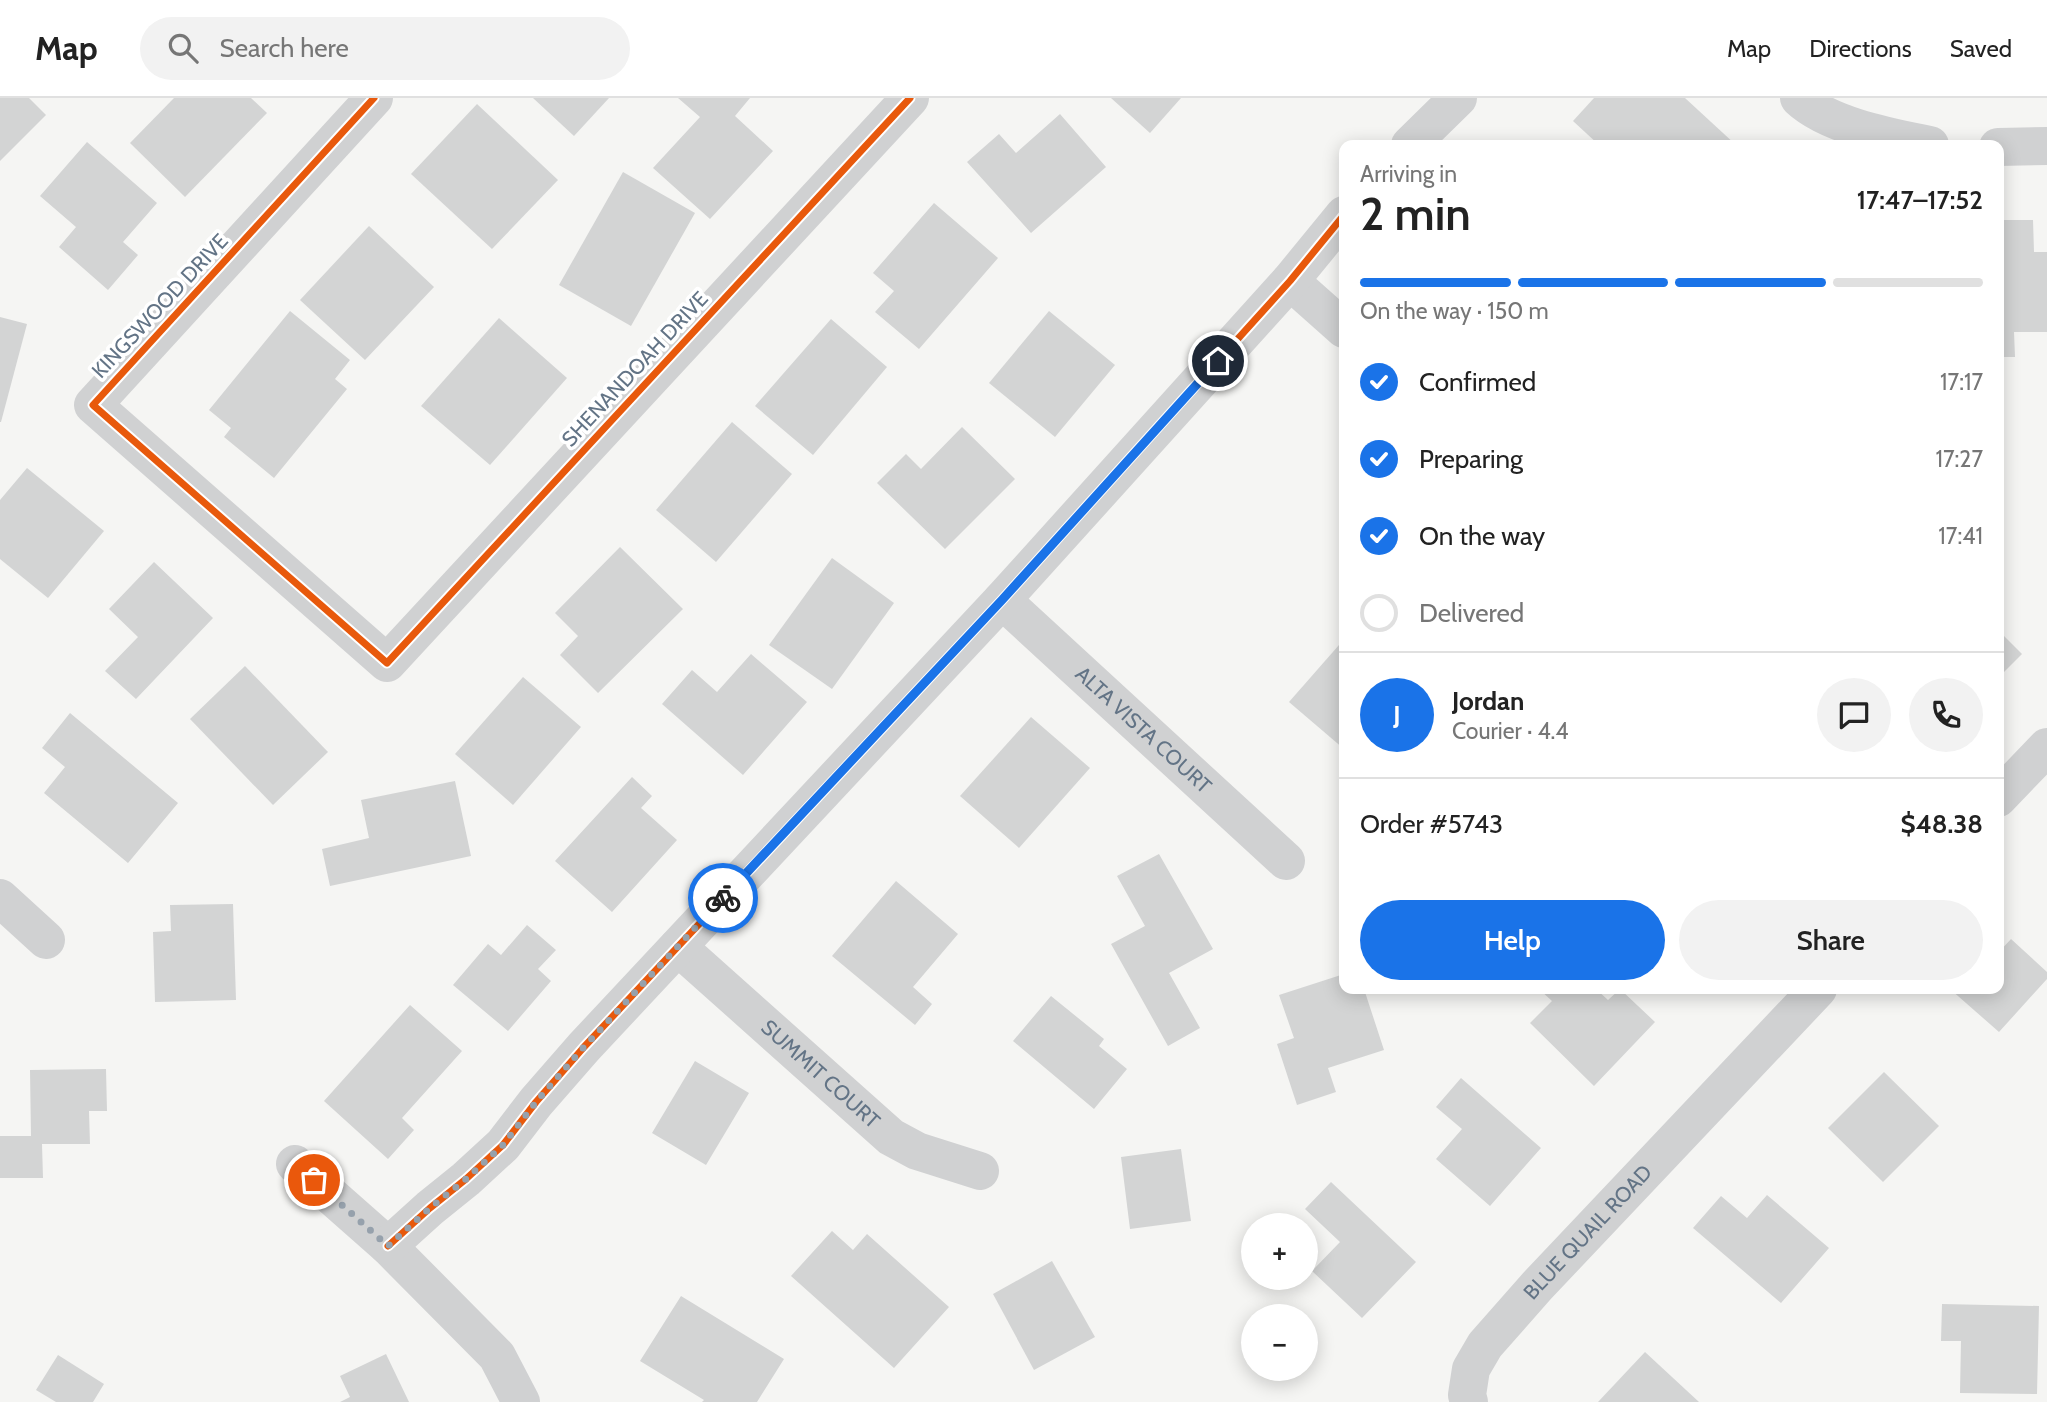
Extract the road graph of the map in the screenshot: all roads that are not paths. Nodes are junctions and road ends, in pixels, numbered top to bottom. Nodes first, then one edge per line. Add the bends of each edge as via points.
1 (374, 98) edge
2 (910, 98) edge
3 (1458, 98) edge
4 (1799, 98) edge
5 (1415, 140) edge
6 (1905, 140) edge
7 (2047, 146) edge
8 (2004, 148) edge
9 (1339, 221) edge
10 (1290, 281) junction
11 (1339, 325) edge
12 (1002, 600) junction
13 (387, 663) joint
14 (2047, 747) edge
15 (2004, 792) edge
16 (1286, 861) dead end
17 (0, 898) edge
18 (46, 940) dead end
19 (678, 947) junction
20 (1813, 994) edge
21 (295, 1164) dead end
22 (980, 1171) dead end
23 (388, 1246) junction
24 (1468, 1399) edge
25 (521, 1402) edge

1 - 13 street, KINGSWOOD DRIVE via 93,405
2 - 13 street, SHENANDOAH DRIVE
3 - 5 street
4 - 6 street via 1831,117
7 - 8 street
9 - 10 street
10 - 11 street
10 - 12 street
12 - 16 street, ALTA VISTA COURT
12 - 19 street
14 - 15 street
17 - 18 street
19 - 22 street, SUMMIT COURT via 891,1137 917,1151
19 - 23 street via 584,1047 503,1145
20 - 24 street, BLUE QUAIL ROAD via 1485,1345 1471,1369
21 - 23 street
23 - 25 street via 497,1356

